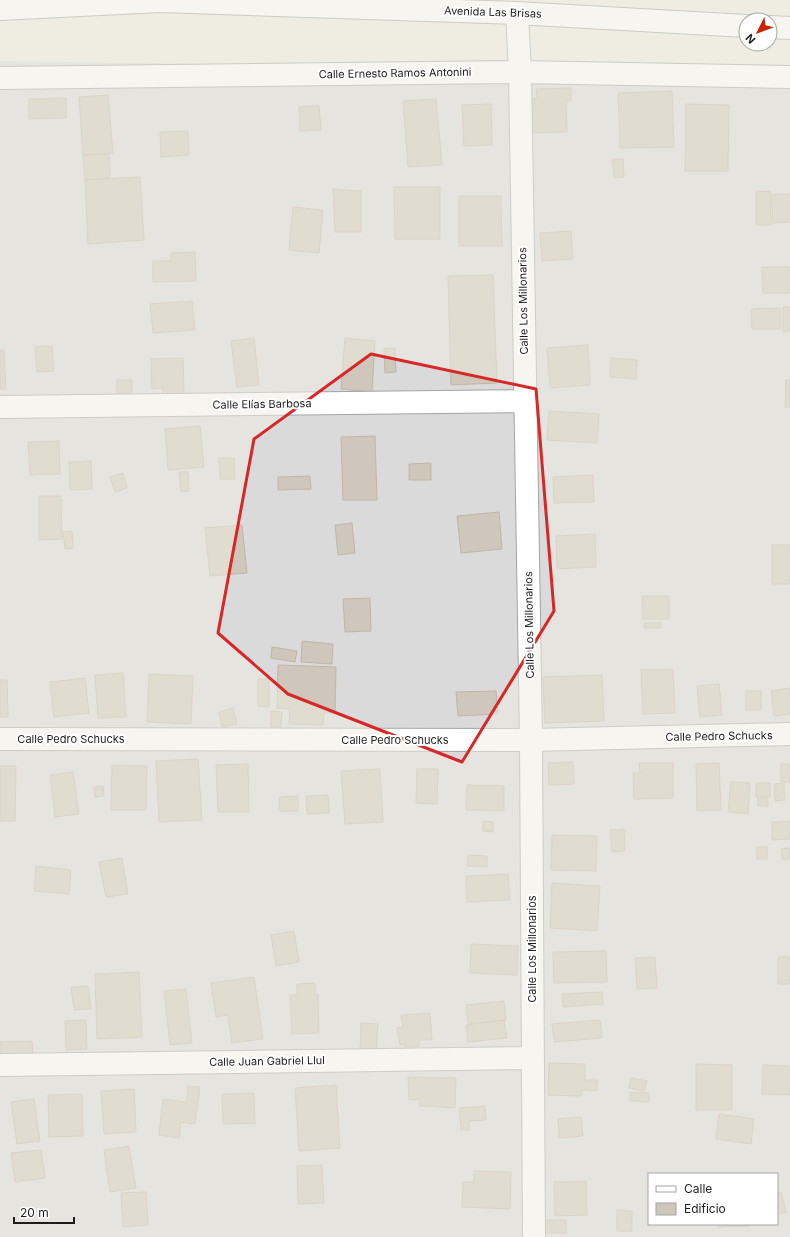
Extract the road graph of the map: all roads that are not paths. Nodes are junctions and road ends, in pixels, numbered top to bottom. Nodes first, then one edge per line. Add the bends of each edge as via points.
1 (0, 9) edge
2 (517, 13) junction
3 (738, 26) edge
4 (778, 27) edge
5 (790, 28) edge
6 (520, 72) junction
7 (790, 77) edge
8 (0, 78) edge
9 (525, 401) junction
10 (0, 407) edge
11 (790, 734) edge
12 (0, 739) edge
13 (531, 740) junction
14 (533, 1058) junction
15 (0, 1065) edge
16 (534, 1237) edge

1 - 2 street, Avenida Las Brisas via 160,1
2 - 3 street, Avenida Las Brisas
2 - 6 street, Calle Los Millonarios
4 - 5 street
6 - 7 street, Calle Ernesto Ramos Antonini
6 - 8 street, Calle Ernesto Ramos Antonini
6 - 9 street, Calle Los Millonarios
9 - 10 street, Calle Elías Barbosa
9 - 13 street, Calle Los Millonarios
11 - 13 street, Calle Pedro Schucks
12 - 13 street, Calle Pedro Schucks
13 - 14 street, Calle Los Millonarios
14 - 15 street, Calle Juan Gabriel Llul
14 - 16 street, Calle Los Millonarios

